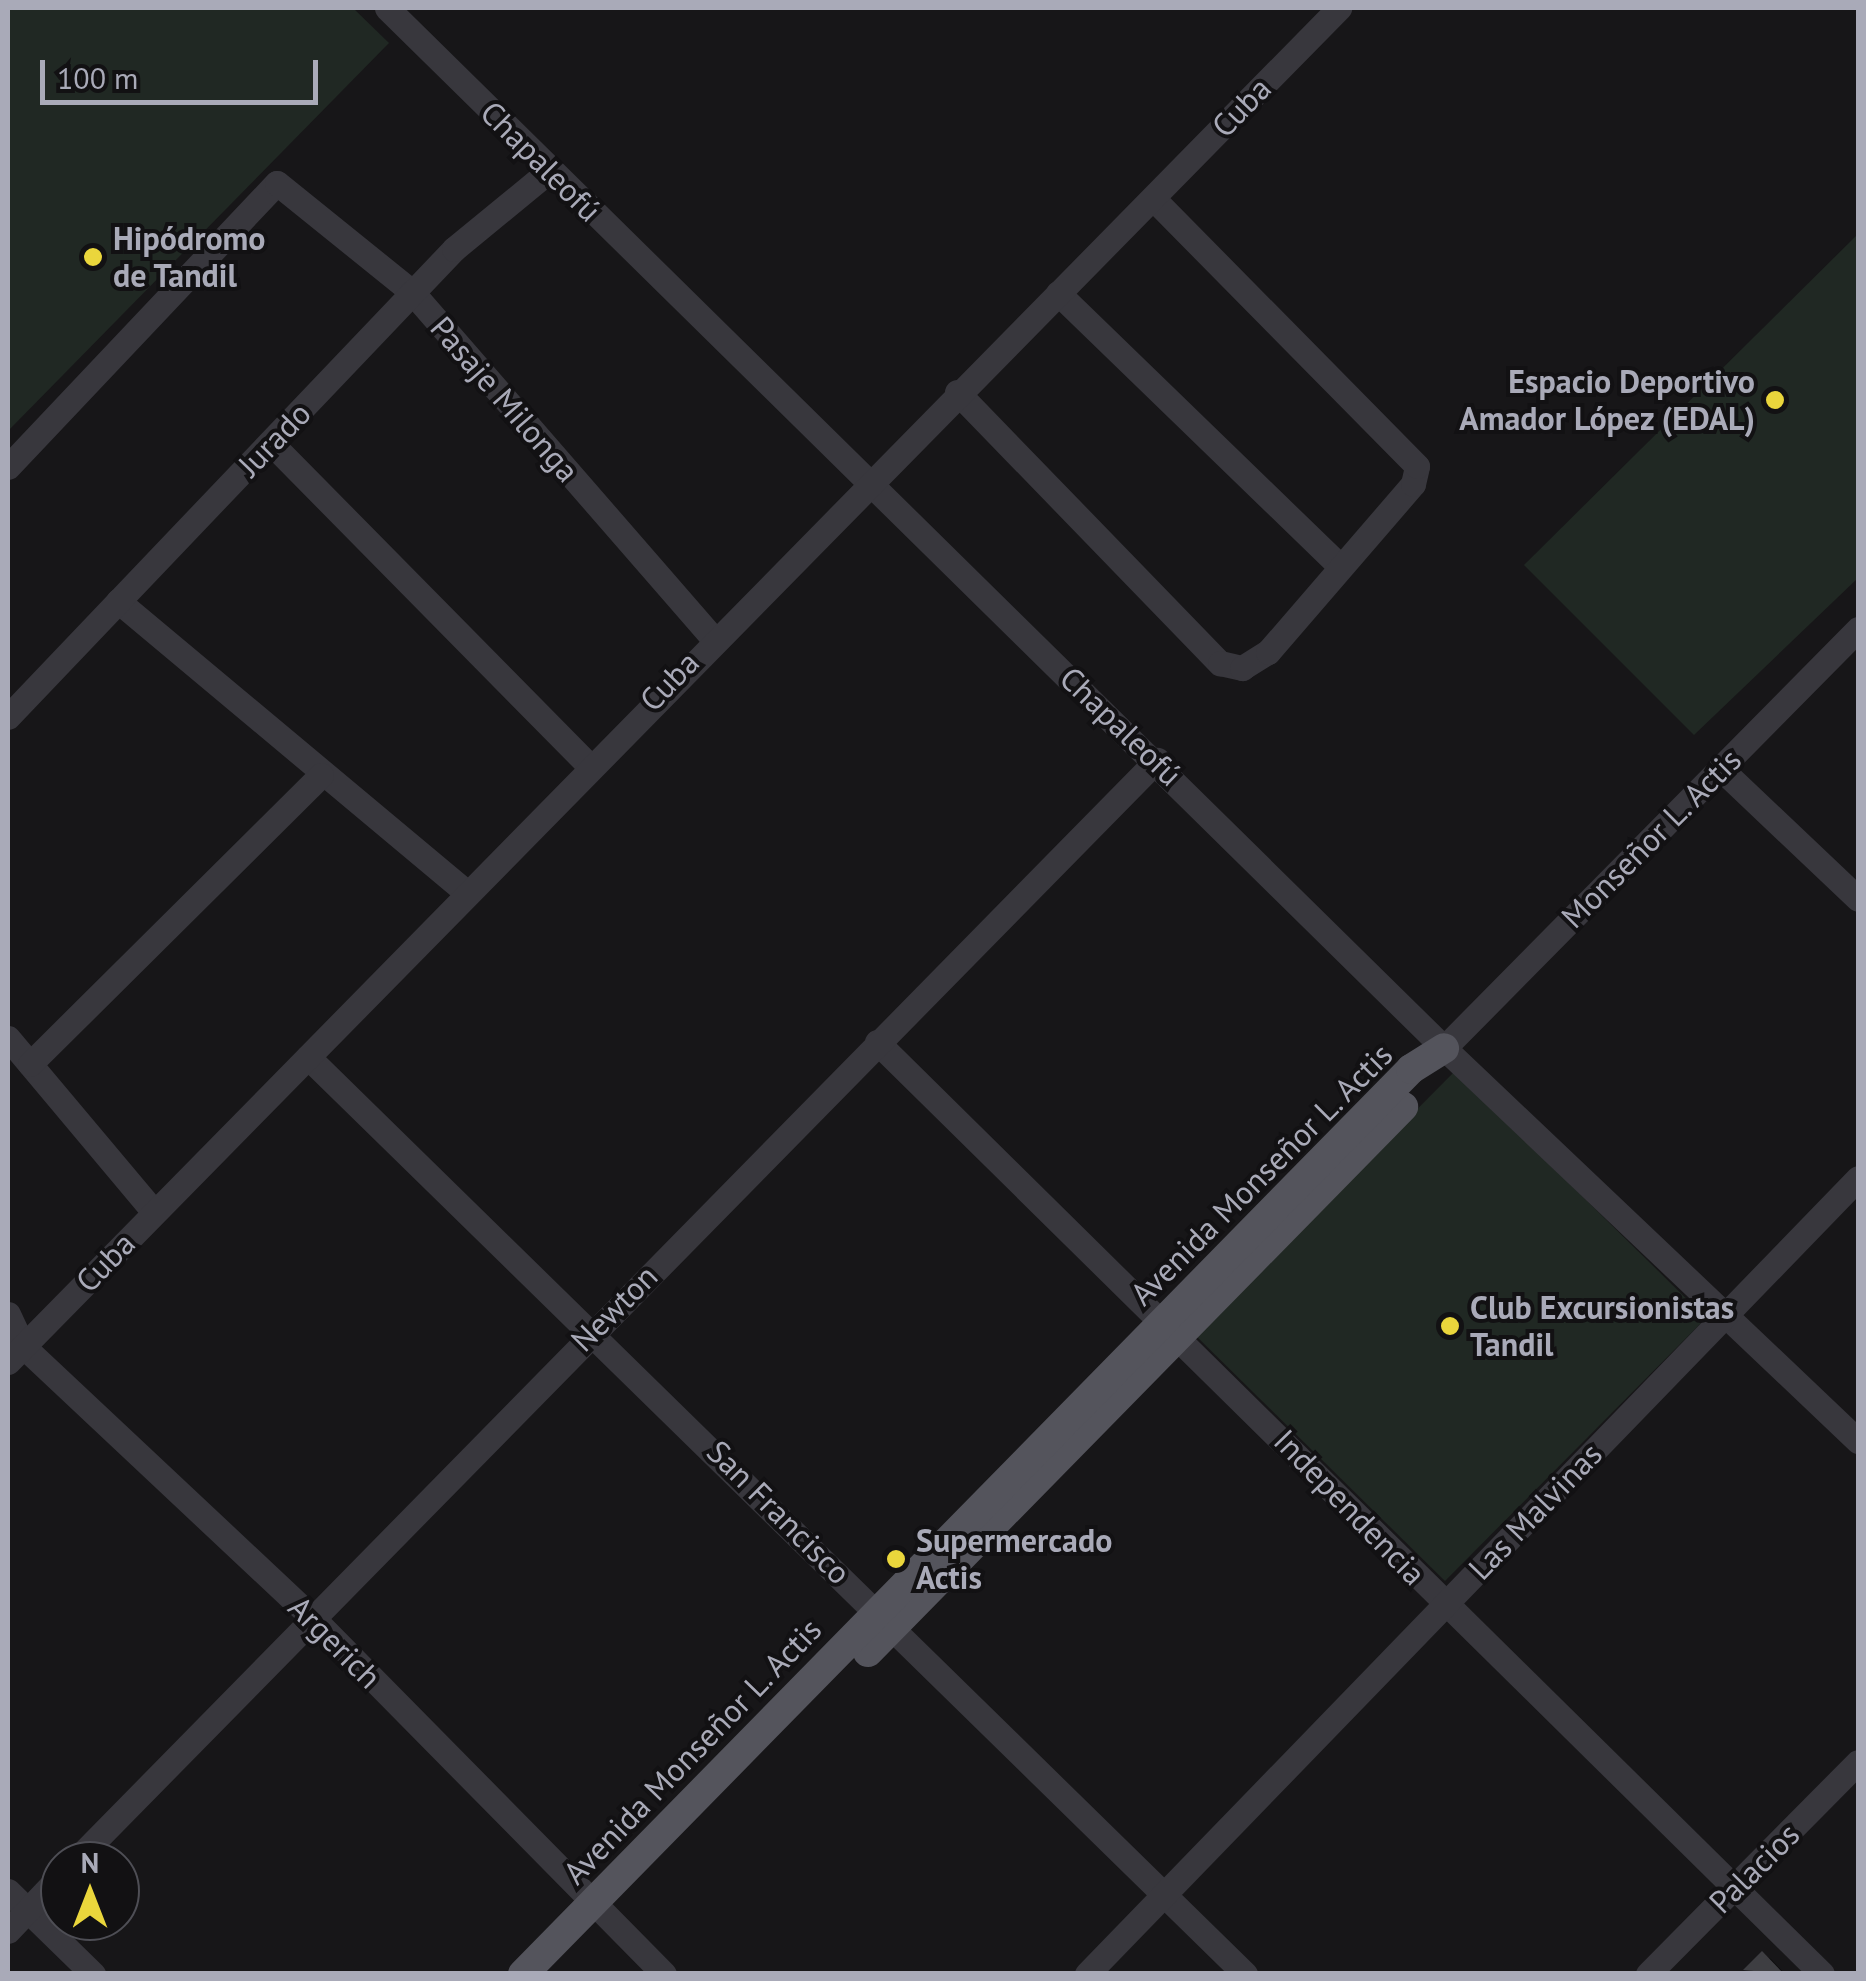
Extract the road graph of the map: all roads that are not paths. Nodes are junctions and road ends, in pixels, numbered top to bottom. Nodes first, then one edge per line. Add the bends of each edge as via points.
1 (387, 8) edge
2 (1339, 8) edge
3 (549, 170) junction
4 (1153, 198) junction
5 (412, 292) junction
6 (1058, 293) junction
7 (958, 392) junction
8 (271, 443) junction
9 (8, 467) edge
10 (868, 484) junction
11 (1340, 566) junction
12 (118, 601) junction
13 (1858, 630) edge
14 (712, 637) junction
15 (8, 717) edge
16 (1158, 760) junction
17 (589, 765) junction
18 (1720, 768) junction
19 (320, 775) junction
20 (466, 893) junction
21 (1858, 899) edge
22 (8, 1038) edge
23 (877, 1042) junction
24 (1444, 1048) junction
25 (308, 1057) junction
26 (30, 1064) junction
27 (1858, 1178) edge
28 (154, 1212) junction
29 (1724, 1313) junction
30 (8, 1314) edge
31 (1173, 1326) junction
32 (594, 1328) junction
33 (16, 1354) edge
34 (1858, 1441) edge
35 (1446, 1604) junction
36 (312, 1617) junction
37 (886, 1618) junction
38 (1858, 1762) edge
39 (94, 1841) edge
40 (1736, 1887) junction
41 (8, 1891) edge
42 (1164, 1895) junction
43 (40, 1897) edge
44 (27, 1910) junction
45 (599, 1910) junction
46 (8, 1930) edge
47 (93, 1974) edge
48 (523, 1974) edge
49 (551, 1974) edge
50 (664, 1974) edge
51 (1087, 1974) edge
52 (1245, 1974) edge
53 (1648, 1974) edge
54 (1822, 1974) edge

1 - 3 street, Chapaleofú
2 - 4 street, Cuba
3 - 5 street, Jurado
3 - 10 street, Chapaleofú
4 - 6 street, Cuba
4 - 11 street via 1417,466 1413,484
5 - 8 street, Jurado
5 - 9 street, Pasaje Milonga via 277,183
5 - 14 street, Pasaje Milonga
6 - 7 street, Cuba
6 - 11 street
7 - 10 street, Cuba
7 - 11 street via 1220,663 1242,668 1268,652
8 - 12 street, Jurado
8 - 17 street
10 - 14 street, Cuba
10 - 16 street, Chapaleofú
12 - 15 street, Jurado
12 - 19 street
13 - 18 street, Monseñor L. Actis
14 - 17 street, Cuba
16 - 23 street, Newton
16 - 24 street, Chapaleofú
17 - 20 street, Cuba
18 - 21 street
18 - 24 street, Monseñor L. Actis
19 - 20 street
19 - 26 street
20 - 25 street, Cuba
22 - 26 street
23 - 31 street, Independencia
23 - 32 street, Newton
24 - 29 street, Chapaleofú
24 - 31 main road, Avenida Monseñor L. Actis via 1411,1069
25 - 28 street, Cuba
25 - 32 street, San Francisco
26 - 28 street
27 - 29 street, Las Malvinas
28 - 33 street, Cuba
29 - 34 street, Chapaleofú
29 - 35 street, Las Malvinas
30 - 33 street, Argerich
31 - 35 street, Independencia
31 - 37 main road, Avenida Monseñor L. Actis
32 - 36 street, Newton
32 - 37 street, San Francisco
33 - 36 street, Argerich
35 - 40 street, Independencia
35 - 42 street, Las Malvinas
36 - 39 street, Newton
36 - 45 street, Argerich
37 - 42 street, San Francisco
37 - 45 main road, Avenida Monseñor L. Actis
38 - 40 street, Palacios
40 - 53 street, Palacios
40 - 54 street, Independencia
41 - 44 street
42 - 51 street, Las Malvinas
42 - 52 street, San Francisco
43 - 44 street
44 - 46 street
44 - 47 street
45 - 48 main road, Avenida Monseñor L. Actis
45 - 49 main road, Avenida Monseñor L. Actis
45 - 50 street, Argerich

